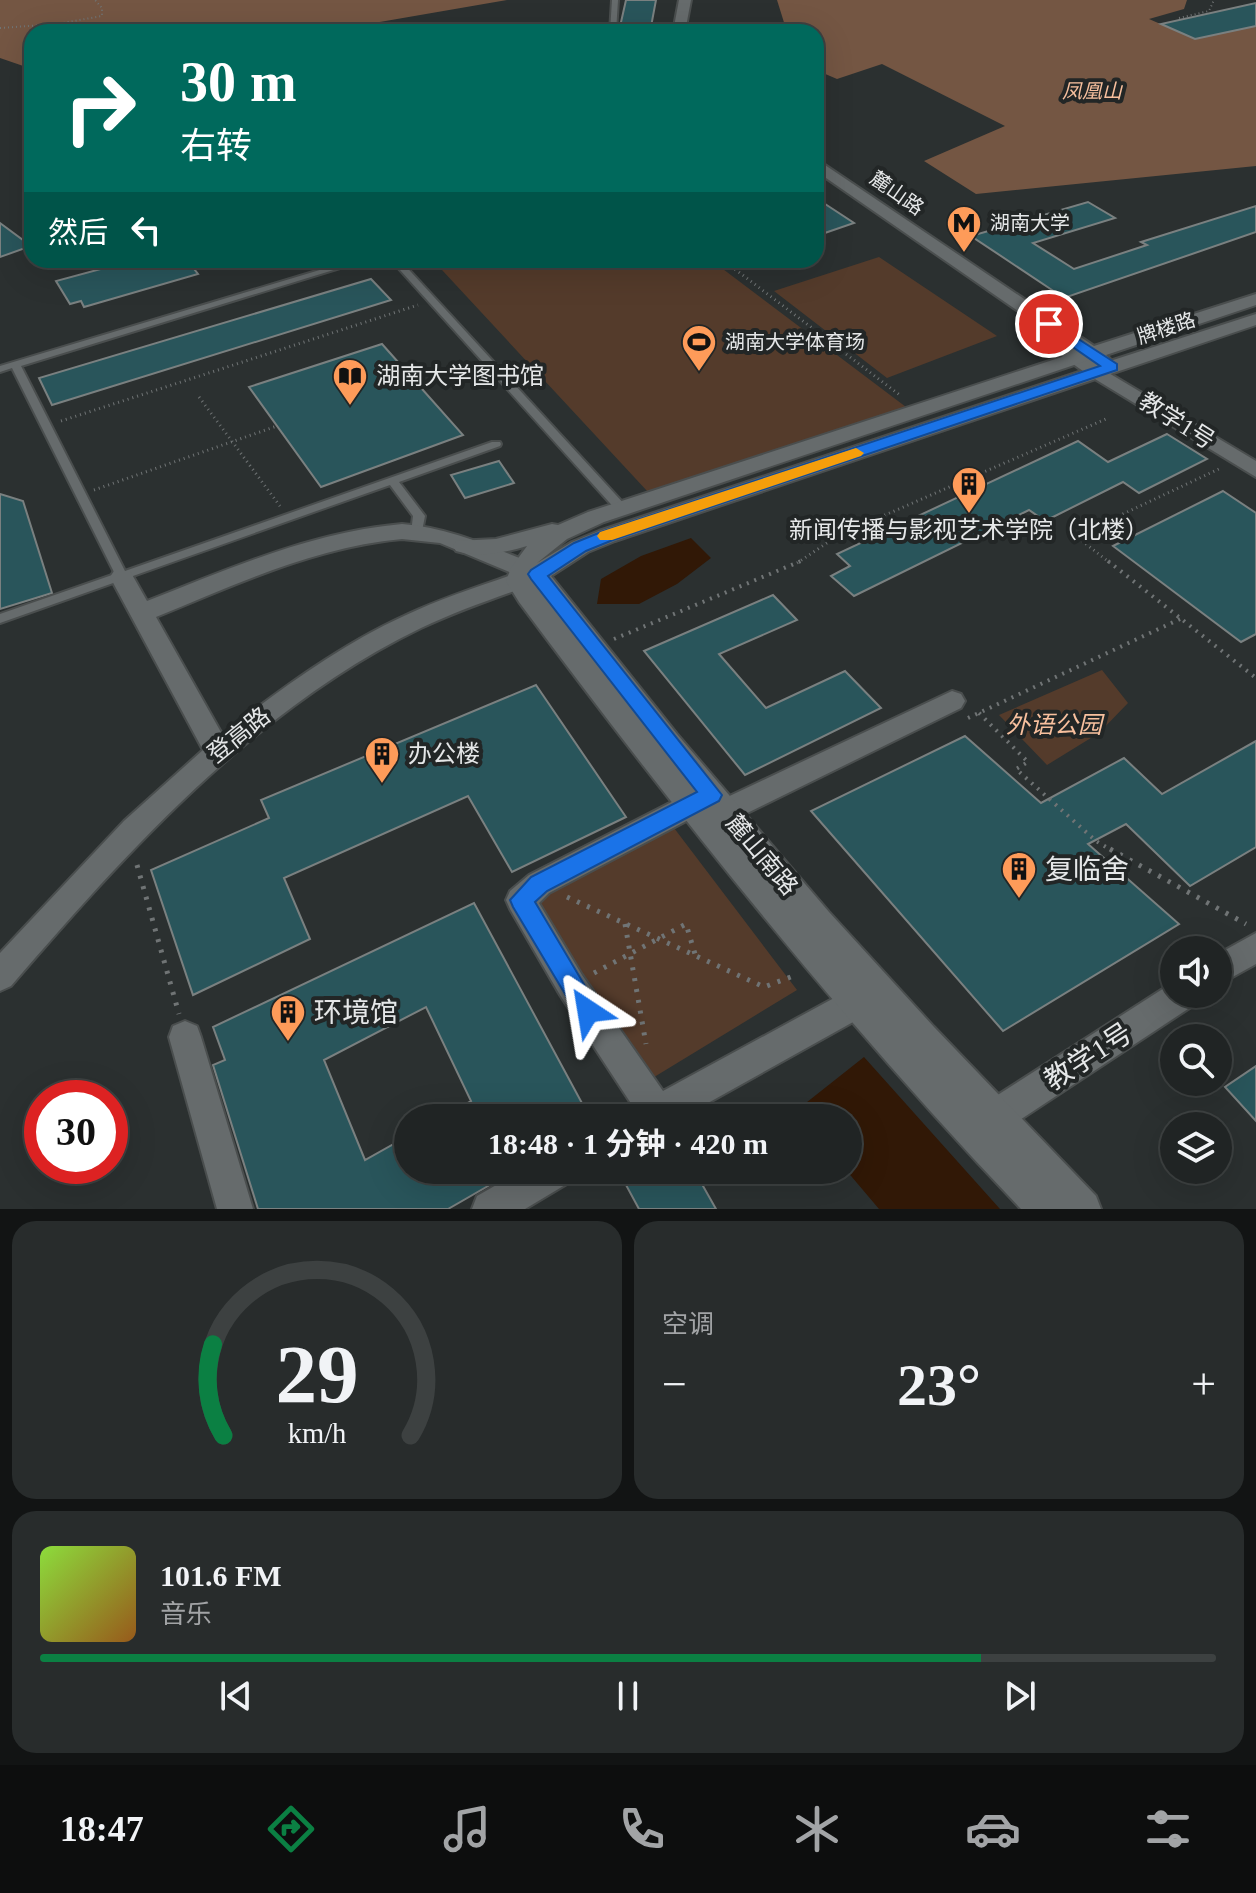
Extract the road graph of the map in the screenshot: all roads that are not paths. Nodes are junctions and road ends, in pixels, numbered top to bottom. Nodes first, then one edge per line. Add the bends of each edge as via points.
1 (615, 0) edge
2 (685, 0) edge
3 (696, 0) edge
4 (614, 24) edge
5 (680, 24) edge
6 (691, 24) edge
7 (824, 170) edge
8 (824, 180) edge
9 (335, 268) edge
10 (402, 268) edge
11 (1256, 299) edge
12 (1256, 319) edge
13 (1042, 326) junction
14 (1131, 339) junction
15 (1094, 362) junction
16 (15, 364) junction
17 (0, 369) edge
18 (1031, 373) junction
19 (496, 444) dead end
20 (1248, 464) edge
21 (393, 481) junction
22 (622, 509) junction
23 (596, 517) junction
24 (417, 533) junction
25 (464, 546) junction
26 (525, 575) junction
27 (122, 577) junction
28 (142, 613) junction
29 (0, 619) edge
30 (952, 701) dead end
31 (218, 752) junction
32 (709, 804) junction
33 (1256, 947) edge
34 (1232, 962) edge
35 (0, 976) edge
36 (867, 998) junction
37 (1161, 1008) edge
38 (185, 1037) road end
39 (645, 1104) edge
40 (672, 1104) edge
41 (994, 1117) junction
42 (534, 1184) edge
43 (235, 1209) edge
44 (490, 1209) edge
45 (1046, 1209) edge
46 (1083, 1209) edge

1 - 4 lane
2 - 5 main road
3 - 6 main road
7 - 13 main road, 麓山路
8 - 13 main road, 麓山路
9 - 16 lane
10 - 22 lane
11 - 14 main road, 牌楼路
12 - 15 main road, 牌楼路
13 - 14 main road via 1086,339
13 - 15 main road, 麓山路
13 - 18 main road via 1048,348
14 - 15 main road, 牌楼路
15 - 18 main road
15 - 20 main road, 教学1号
15 - 26 main road via 607,536
16 - 17 lane
16 - 27 lane
18 - 22 main road
19 - 21 lane
21 - 24 lane via 419,516
21 - 27 lane
22 - 23 main road
23 - 25 main road via 511,544
23 - 26 main road via 535,550
24 - 25 main road
24 - 28 main road via 365,534 322,544
25 - 26 main road
26 - 31 main road, 登高路 via 398,629 292,693
26 - 32 main road, 麓山南路
26 - 32 main road, 麓山南路 via 593,647
27 - 28 main road
27 - 29 lane
28 - 31 main road
30 - 32 main road
31 - 35 main road, 登高路 via 72,892
32 - 36 main road, 麓山南路
32 - 36 main road, 麓山南路 via 823,964
32 - 39 main road via 539,884 521,900
33 - 34 main road
36 - 40 main road
36 - 41 main road, 麓山南路
36 - 45 main road, 麓山南路 via 904,1062
37 - 41 main road, 教学1号
38 - 43 main road
41 - 46 main road, 麓山南路
42 - 44 main road

